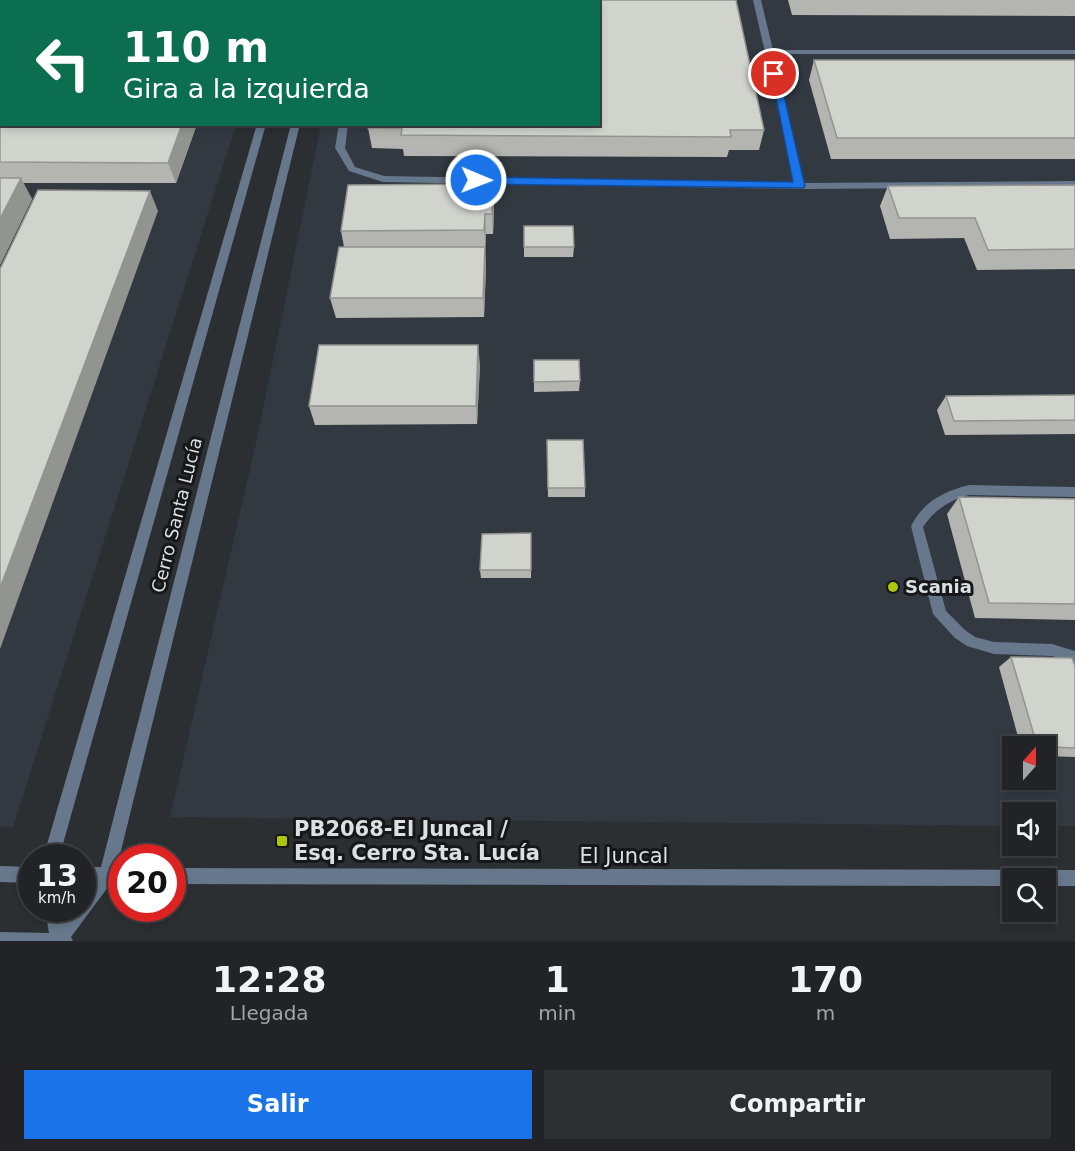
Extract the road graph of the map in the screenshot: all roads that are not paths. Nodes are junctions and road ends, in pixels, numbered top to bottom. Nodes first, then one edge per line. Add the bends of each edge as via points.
1 (758, 0) edge
2 (769, 52) junction
3 (1075, 52) edge
4 (261, 126) edge
5 (296, 126) edge
6 (344, 126) edge
7 (1075, 184) edge
8 (800, 186) junction
9 (1075, 492) edge
10 (1075, 657) edge
11 (55, 844) edge
12 (122, 844) edge
13 (0, 874) edge
14 (18, 874) edge
15 (186, 876) edge
16 (1075, 878) edge
17 (108, 881) edge
18 (96, 894) edge
19 (55, 922) edge
20 (72, 922) edge
21 (0, 940) edge
22 (58, 941) edge
23 (65, 941) edge

1 - 2 street
2 - 3 street
2 - 8 street
4 - 11 street, Cerro Santa Lucía
5 - 12 street, Cerro Santa Lucía
6 - 8 street via 340,148 352,169 383,178
7 - 8 street
9 - 10 street via 969,490 936,503 917,526 940,614 960,634 994,648 1036,648
13 - 14 street
15 - 16 street, El Juncal
17 - 18 street, Cerro Santa Lucía
19 - 22 street
20 - 22 street, Cerro Santa Lucía
21 - 22 street
22 - 23 street

